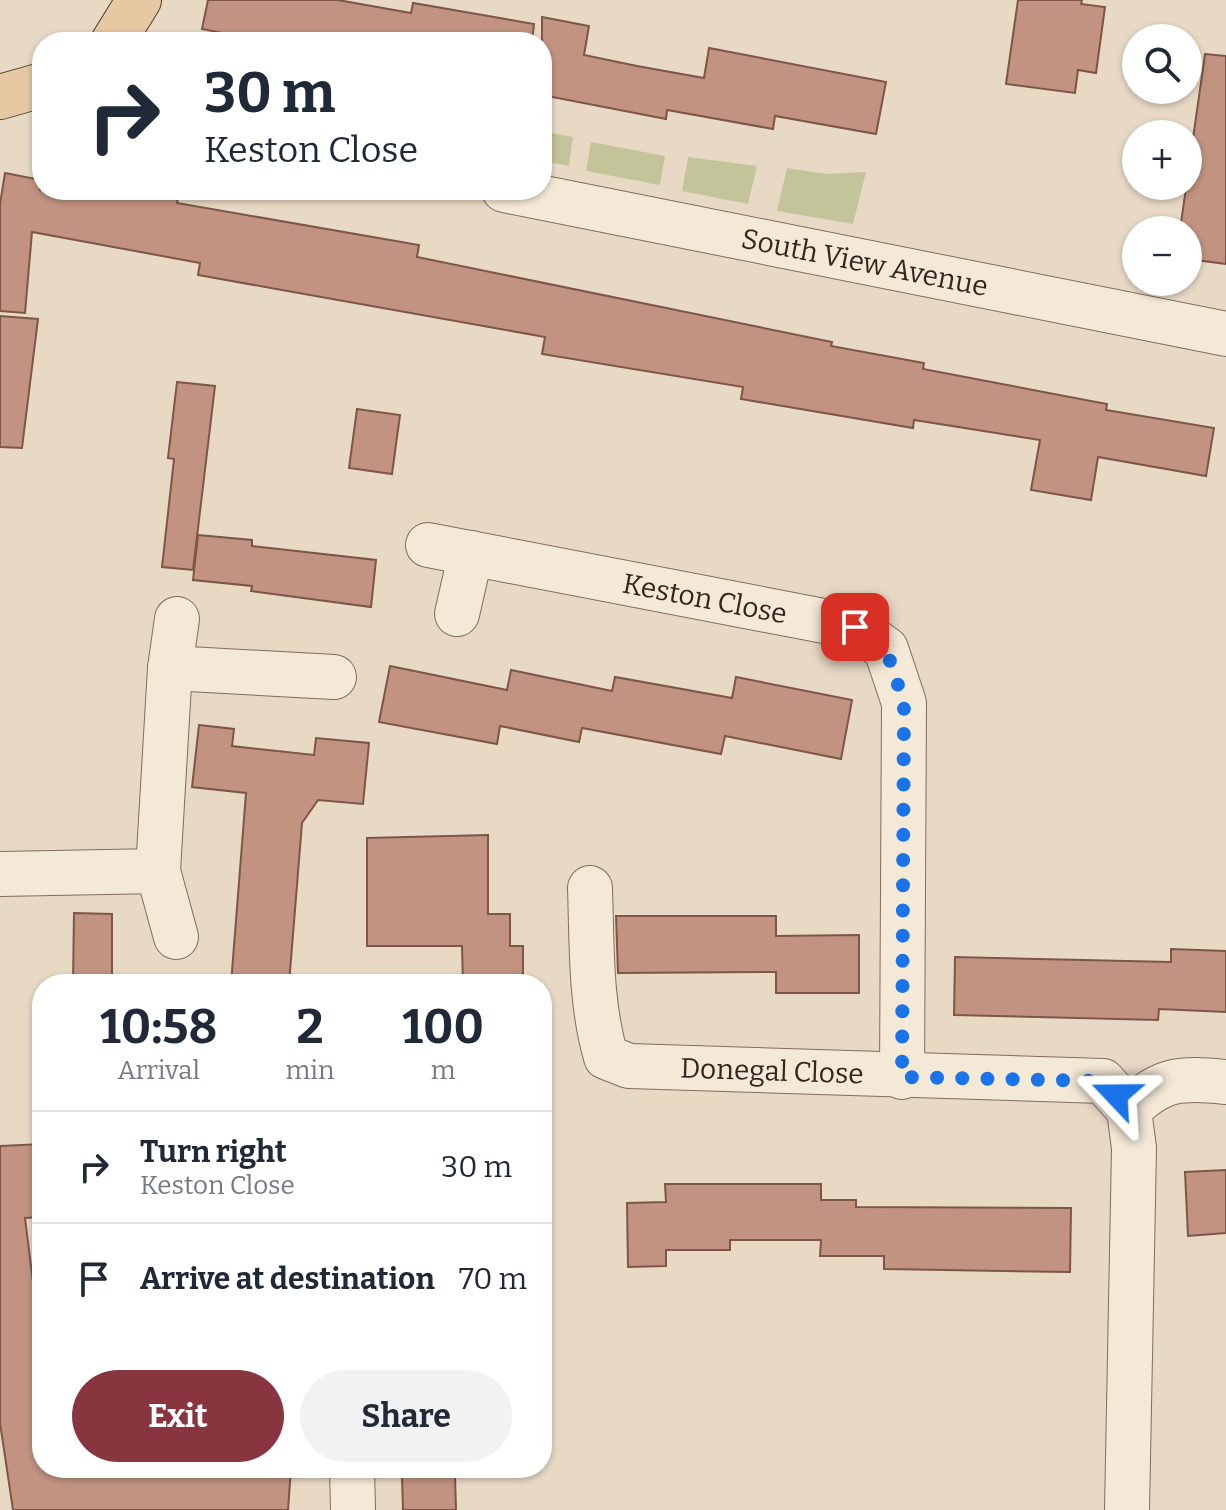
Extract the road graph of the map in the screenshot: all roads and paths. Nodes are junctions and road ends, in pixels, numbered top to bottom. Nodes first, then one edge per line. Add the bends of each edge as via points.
1 (139, 0) edge
2 (119, 32) edge
3 (32, 88) edge
4 (0, 97) edge
5 (552, 200) edge
6 (1226, 334) edge
7 (428, 545) dead end
8 (471, 553) junction
9 (457, 614) dead end
10 (177, 619) dead end
11 (170, 668) junction
12 (334, 677) dead end
13 (158, 871) junction
14 (0, 874) edge
15 (590, 888) dead end
16 (176, 937) dead end
17 (902, 1077) junction
18 (1226, 1082) edge
19 (1129, 1110) junction
20 (352, 1478) edge
21 (353, 1510) edge
22 (1127, 1510) edge

1 - 2 main road
3 - 4 main road
5 - 6 street, South View Avenue
7 - 8 street, Keston Close
8 - 9 street
8 - 17 street, Keston Close via 855,627 886,649 904,703
10 - 11 street
11 - 12 street
11 - 13 street
13 - 14 street
13 - 16 street
15 - 17 street, Donegal Close via 593,987 606,1057 629,1066
17 - 19 street, Donegal Close via 1103,1081
18 - 19 street via 1174,1079 1149,1090
19 - 22 street via 1134,1163
20 - 21 street

